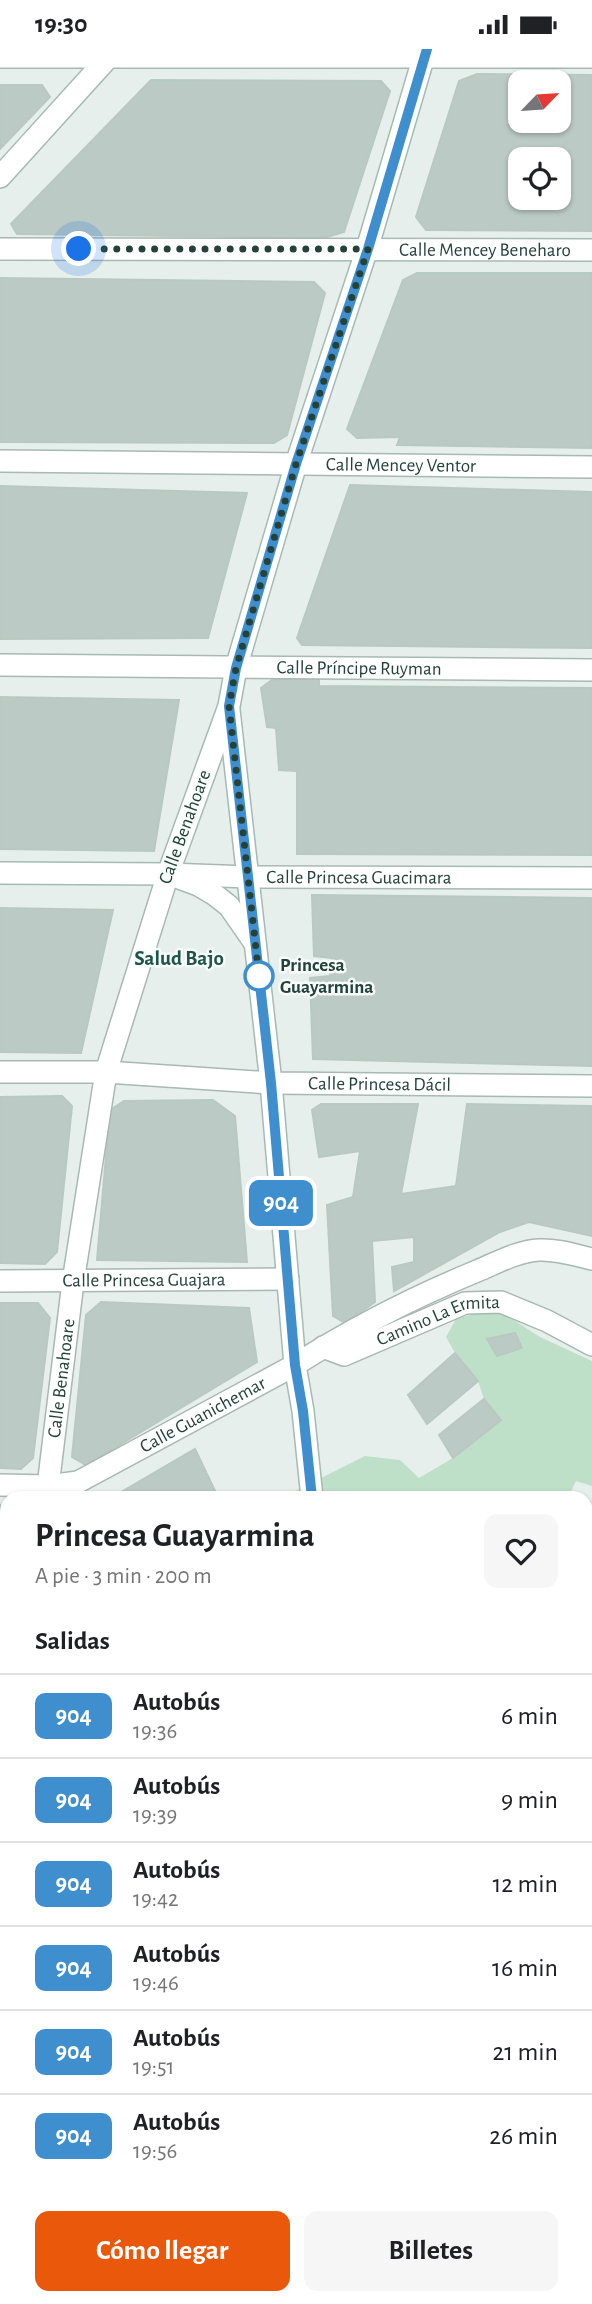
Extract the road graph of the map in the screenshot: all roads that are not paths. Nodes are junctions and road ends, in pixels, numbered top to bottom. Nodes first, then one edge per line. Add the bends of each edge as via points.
1 (112, 53) edge
2 (425, 53) edge
3 (0, 57) edge
4 (592, 57) edge
5 (0, 177) edge
6 (368, 249) junction
7 (0, 250) edge
8 (592, 250) edge
9 (0, 461) edge
10 (296, 464) junction
11 (592, 467) edge
12 (0, 665) edge
13 (236, 668) junction
14 (592, 670) edge
15 (229, 706) junction
16 (0, 873) edge
17 (168, 874) junction
18 (248, 877) junction
19 (592, 878) edge
20 (255, 943) junction
21 (0, 1072) edge
22 (106, 1072) junction
23 (271, 1083) junction
24 (592, 1086) edge
25 (592, 1259) edge
26 (288, 1279) junction
27 (0, 1281) edge
28 (73, 1282) junction
29 (592, 1345) edge
30 (323, 1347) junction
31 (295, 1365) junction
32 (0, 1485) edge
33 (39, 1491) edge
34 (45, 1491) edge
35 (48, 1491) edge
36 (311, 1491) edge

1 - 2 street
1 - 3 street
1 - 5 street
2 - 4 street
2 - 6 street, Calle Benahoare
6 - 7 street, Calle Mencey Beneharo
6 - 8 street, Calle Mencey Beneharo
6 - 10 street, Calle Benahoare
9 - 10 street, Calle Mencey Ventor
10 - 11 street, Calle Mencey Ventor
10 - 13 street, Calle Benahoare
12 - 13 street, Calle Príncipe Ruyman
13 - 14 street, Calle Príncipe Ruyman
13 - 15 street, Calle Benahoare
15 - 17 street, Calle Benahoare
15 - 18 street
16 - 17 street, Calle Princesa Guacimara
17 - 18 street, Calle Princesa Guacimara
17 - 20 street via 198,885 229,906
17 - 22 street, Calle Benahoare
18 - 19 street, Calle Princesa Guacimara
18 - 20 street
20 - 23 street
21 - 22 street, Calle Princesa Dácil
22 - 23 street, Calle Princesa Dácil
22 - 28 street, Calle Benahoare
23 - 24 street, Calle Princesa Dácil
23 - 26 street
25 - 30 street, Calle Guanichemar via 538,1250 508,1258 416,1296
26 - 28 street, Calle Princesa Guajara
26 - 31 street
27 - 28 street, Calle Princesa Guajara
28 - 34 street, Calle Benahoare
29 - 30 street, Camino La Ermita via 501,1302 465,1303 344,1355
30 - 31 street, Calle Guanichemar
31 - 35 street, Calle Guanichemar via 78,1482
31 - 36 street
32 - 33 street, Calle Guanichemar

